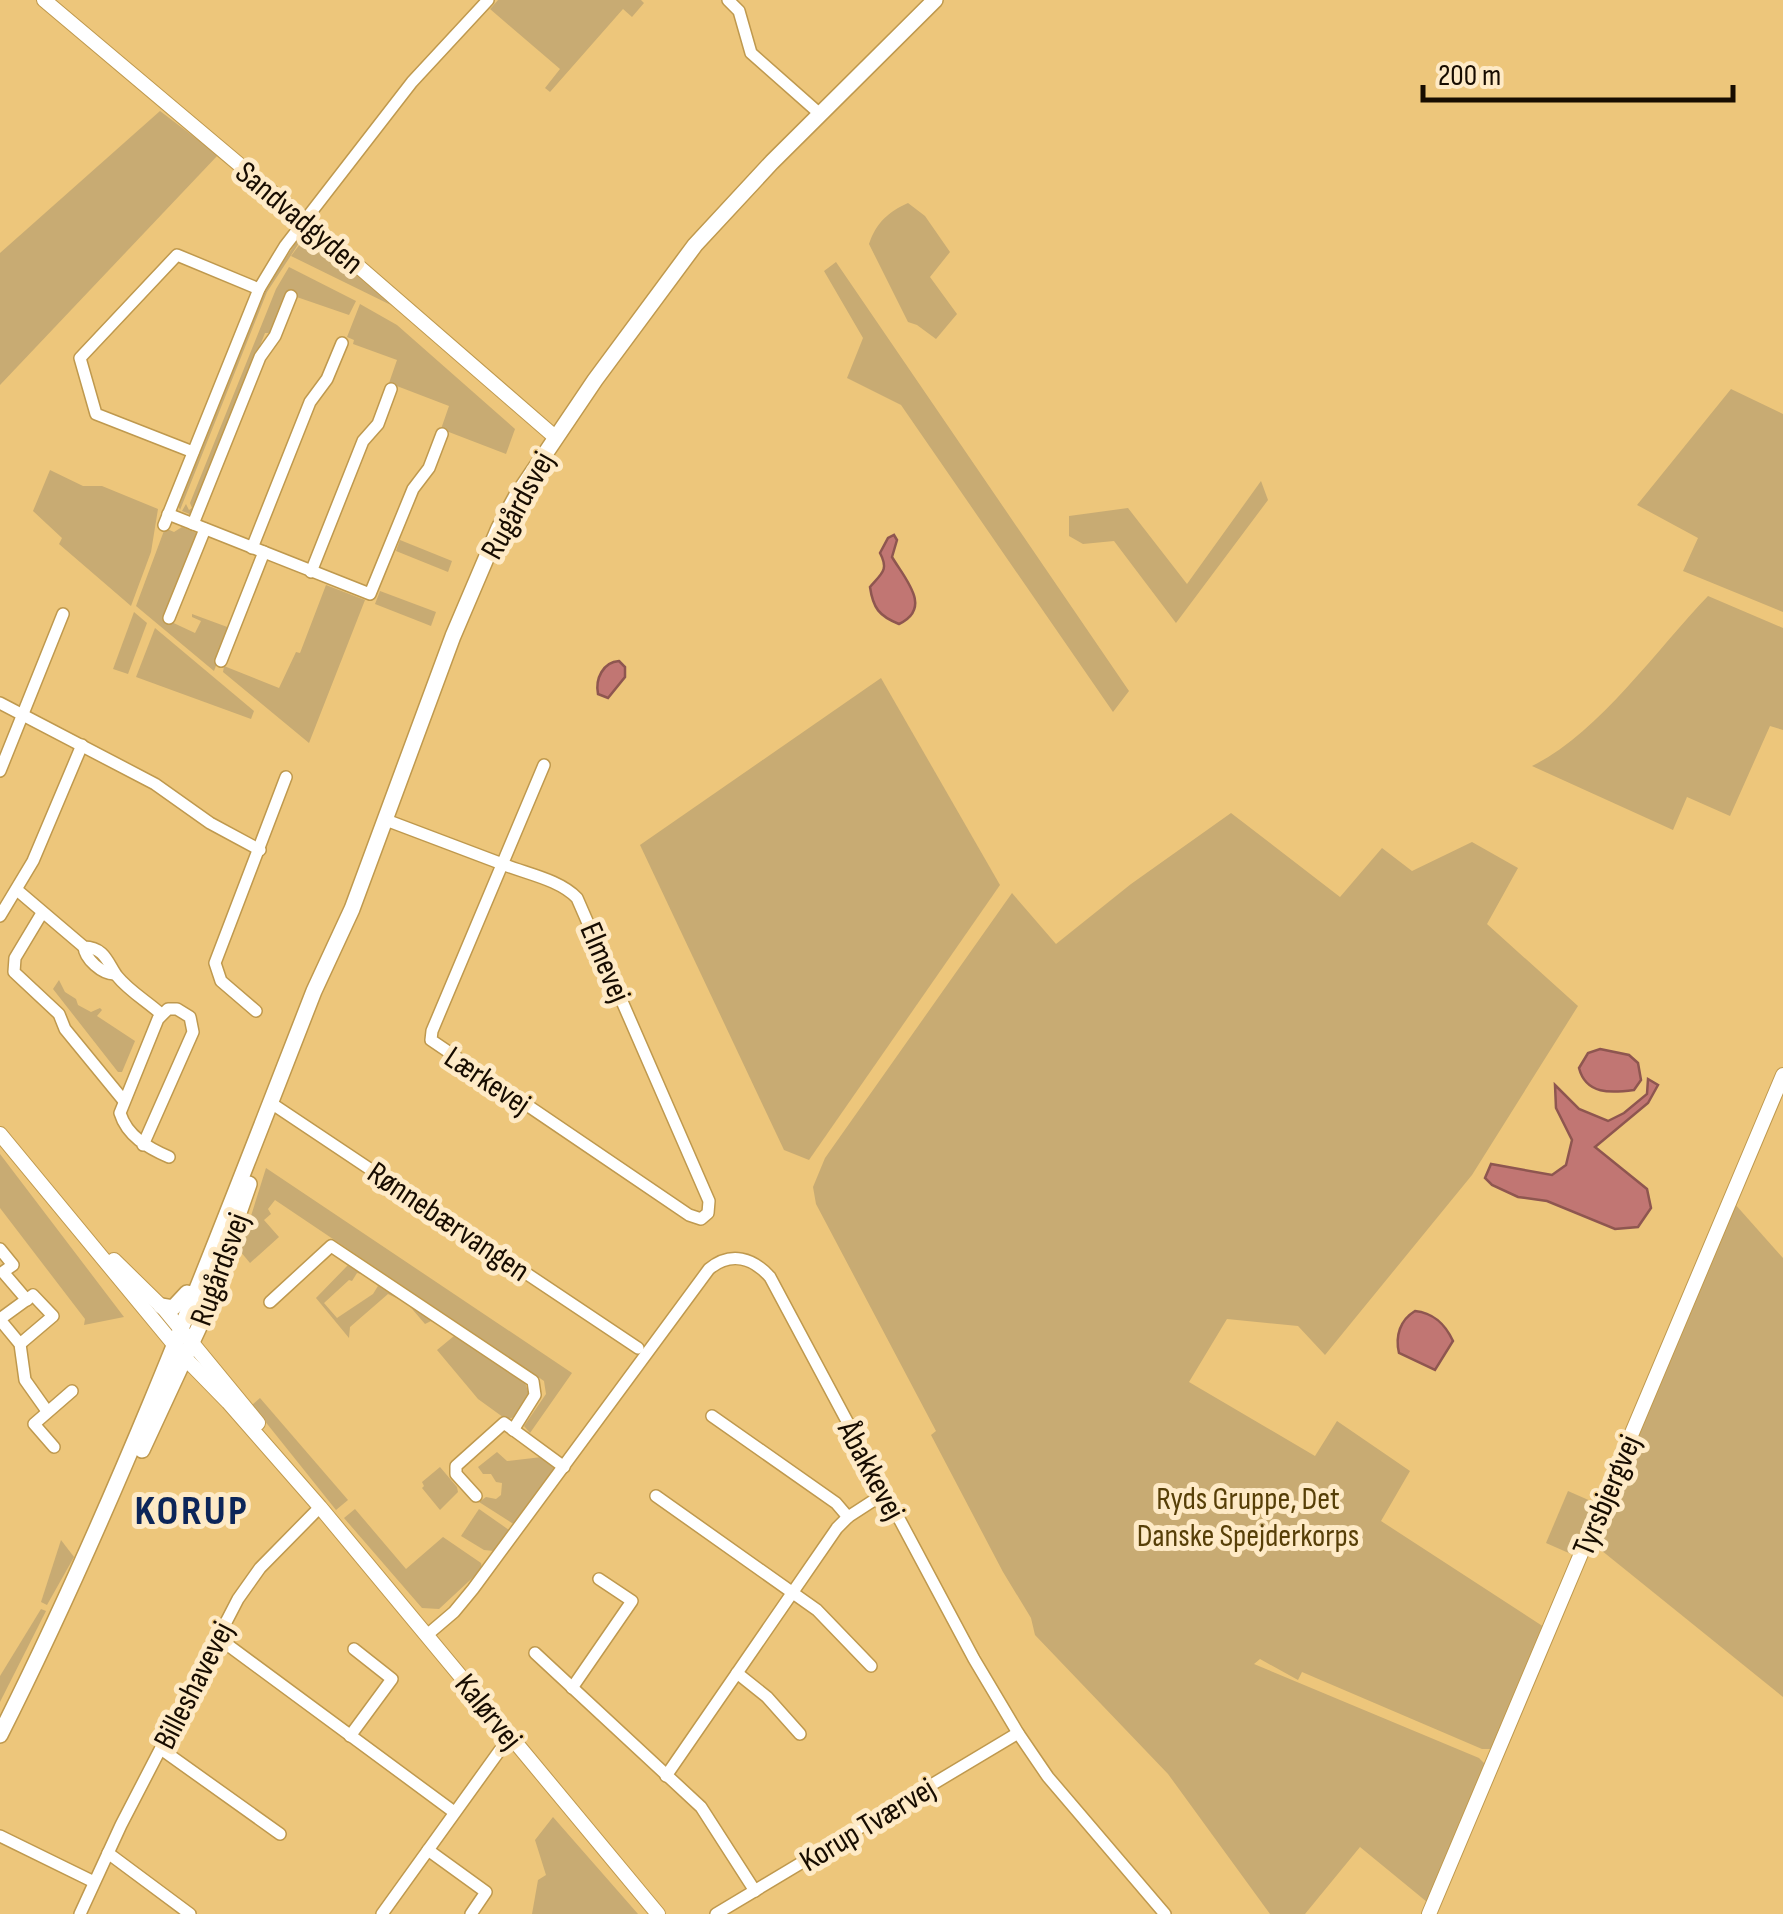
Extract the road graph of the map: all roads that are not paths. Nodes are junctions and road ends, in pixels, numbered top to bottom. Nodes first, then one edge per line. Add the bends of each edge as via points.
1 (44, 0) edge
2 (488, 0) edge
3 (728, 0) edge
4 (935, 0) edge
5 (820, 114) junction
6 (306, 220) junction
7 (258, 289) junction
8 (292, 296) dead end
9 (342, 343) dead end
10 (392, 389) dead end
11 (442, 434) dead end
12 (555, 438) junction
13 (193, 452) junction
14 (199, 526) junction
15 (258, 550) junction
16 (311, 572) junction
17 (63, 614) dead end
18 (169, 618) dead end
19 (221, 661) dead end
20 (0, 702) edge
21 (22, 714) junction
22 (82, 744) junction
23 (544, 765) dead end
24 (0, 771) edge
25 (286, 777) dead end
26 (386, 820) junction
27 (260, 850) junction
28 (503, 864) junction
29 (16, 890) junction
30 (42, 913) junction
31 (0, 916) edge
32 (256, 1011) dead end
33 (161, 1014) junction
34 (1783, 1075) edge
35 (124, 1101) junction
36 (275, 1105) junction
37 (0, 1134) edge
38 (143, 1145) junction
39 (170, 1157) dead end
40 (231, 1204) junction
41 (705, 1217) joint
42 (69, 1219) junction
43 (0, 1249) edge
44 (212, 1250) junction
45 (27, 1300) junction
46 (270, 1302) dead end
47 (161, 1306) junction
48 (1, 1320) edge
49 (183, 1343) junction
50 (20, 1344) junction
51 (638, 1348) dead end
52 (72, 1390) dead end
53 (47, 1411) junction
54 (712, 1416) dead end
55 (513, 1430) junction
56 (54, 1447) dead end
57 (564, 1467) junction
58 (885, 1493) junction
59 (476, 1496) dead end
60 (656, 1496) dead end
61 (320, 1507) junction
62 (108, 1509) junction
63 (848, 1517) junction
64 (598, 1578) dead end
65 (793, 1592) junction
66 (427, 1635) junction
67 (218, 1637) junction
68 (354, 1649) dead end
69 (535, 1653) dead end
70 (870, 1666) dead end
71 (737, 1673) junction
72 (572, 1688) junction
73 (1018, 1733) junction
74 (800, 1734) dead end
75 (0, 1735) edge
76 (350, 1736) junction
77 (160, 1749) junction
78 (500, 1750) dead end
79 (666, 1776) junction
80 (454, 1812) junction
81 (280, 1834) dead end
82 (0, 1836) edge
83 (428, 1850) junction
84 (108, 1853) junction
85 (94, 1882) junction
86 (755, 1891) junction
87 (80, 1914) edge
88 (190, 1914) edge
89 (382, 1914) edge
90 (470, 1914) edge
91 (658, 1914) edge
92 (716, 1914) edge
93 (1165, 1914) edge
94 (1429, 1914) edge

1 - 6 street, Sandvadgyden
2 - 6 street via 412,82
3 - 5 street via 751,53
4 - 5 main road, Rugårdsvej
5 - 12 main road, Rugårdsvej via 695,244
6 - 7 street
6 - 12 street, Sandvadgyden
7 - 13 street
7 - 13 street via 177,256 80,358 96,414
8 - 14 street via 260,357
9 - 15 street via 310,402
10 - 16 street via 363,441
11 - 16 street via 371,593
12 - 26 main road, Rugårdsvej via 484,560
13 - 14 street via 166,520
14 - 15 street
14 - 18 street
15 - 16 street
15 - 19 street
17 - 21 street
20 - 21 street
21 - 22 street
21 - 24 street
22 - 27 street
22 - 29 street
23 - 28 street
25 - 27 street
26 - 28 street, Elmevej
26 - 36 main road, Rugårdsvej
27 - 32 street via 214,968
28 - 41 street, Elmevej via 567,889 580,902 709,1201
28 - 41 street, Lærkevej via 431,1040 693,1218
29 - 30 street
29 - 31 street
30 - 33 street
30 - 35 street via 15,958 14,972 59,1014
33 - 35 street
33 - 38 street via 182,1011 193,1032
34 - 94 street, Tyrsbjergvej
35 - 38 street via 122,1120
36 - 40 main road, Rugårdsvej
36 - 49 main road, Rugårdsvej
36 - 51 street, Rønnebærvangen via 622,1345
37 - 42 street, Kalørvej
38 - 39 street
40 - 44 main road, Rugårdsvej
40 - 49 main road
42 - 47 street, Kalørvej
42 - 49 street, Kalørvej
43 - 45 street via 13,1265 3,1272
44 - 47 main road via 176,1306
44 - 49 main road, Rugårdsvej
45 - 48 street
45 - 50 street via 34,1294 53,1316
46 - 55 street via 330,1246 533,1381 535,1395
47 - 49 street, Kalørvej
48 - 50 street
49 - 61 street, Kalørvej
49 - 62 main road, Rugårdsvej
49 - 62 main road, Rugårdsvej via 134,1466
50 - 53 street via 24,1380
52 - 53 street
53 - 56 street via 34,1424
54 - 63 street
55 - 57 street
55 - 59 street via 504,1423 456,1466
57 - 58 street, Åbakkevej via 709,1269 739,1258 770,1277
57 - 66 street, Åbakkevej via 467,1598
58 - 63 street
58 - 73 street, Åbakkevej
60 - 65 street
61 - 66 street, Kalørvej
61 - 67 street, Billeshavevej via 260,1568
62 - 75 main road, Rugårdsvej
63 - 65 street
64 - 72 street via 632,1601
65 - 70 street
65 - 71 street
66 - 91 street, Kalørvej
67 - 76 street
67 - 77 street, Billeshavevej
68 - 76 street via 392,1681
69 - 72 street
71 - 74 street
71 - 79 street
72 - 79 street
73 - 86 street, Korup Tværvej
73 - 93 street, Åbakkevej
76 - 80 street
77 - 81 street
77 - 84 street, Billeshavevej
78 - 80 street
79 - 86 street via 712,1820
80 - 83 street
82 - 85 street
83 - 89 street
83 - 90 street via 486,1892
84 - 85 street, Billeshavevej
84 - 88 street
85 - 87 street, Billeshavevej
86 - 92 street, Korup Tværvej

